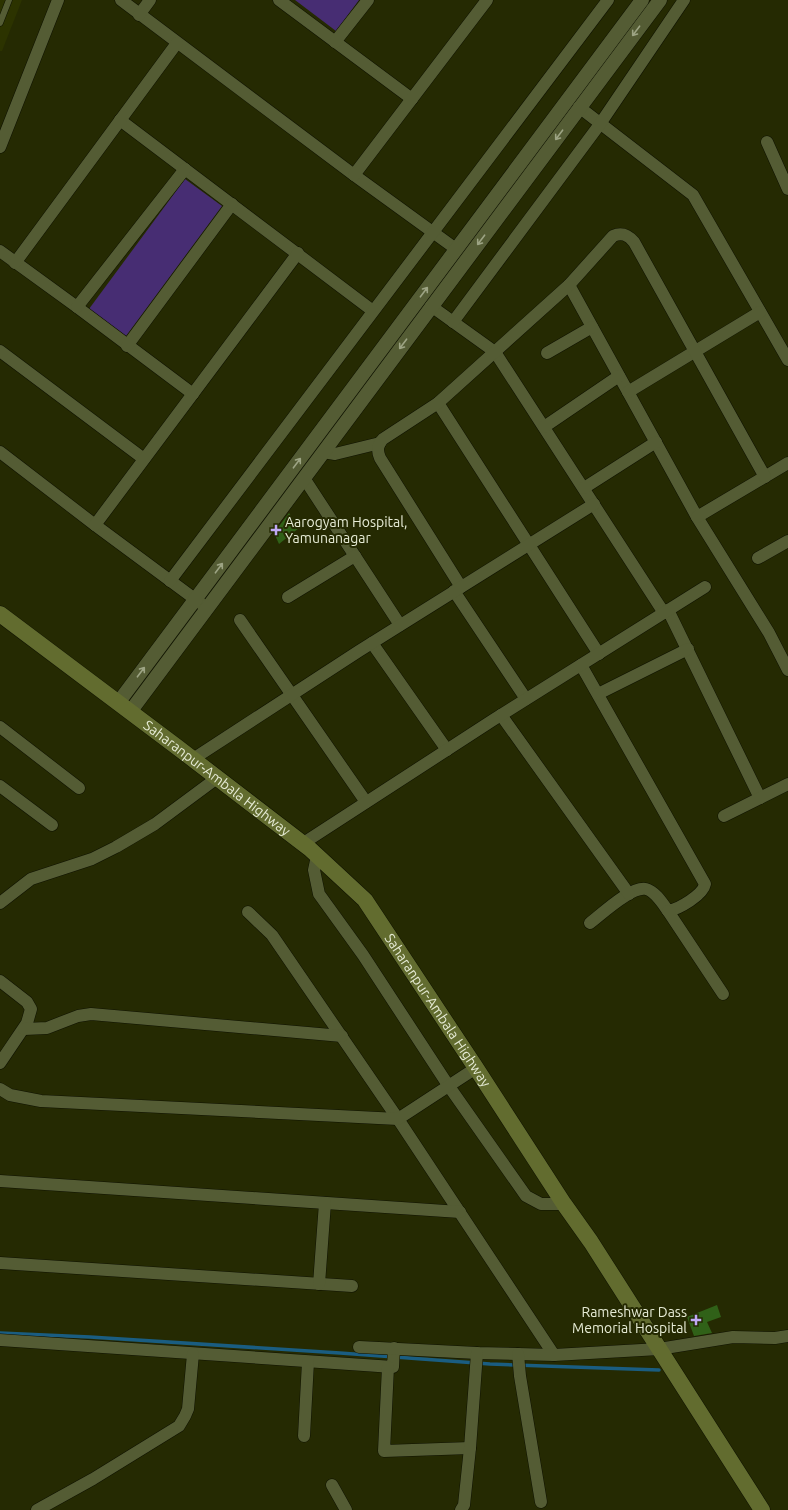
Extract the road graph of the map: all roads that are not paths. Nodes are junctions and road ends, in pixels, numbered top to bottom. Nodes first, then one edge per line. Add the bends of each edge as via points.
1 (9, 0) edge
2 (58, 0) edge
3 (121, 0) edge
4 (150, 0) edge
5 (279, 0) edge
6 (368, 0) edge
7 (488, 0) edge
8 (608, 0) edge
9 (642, 0) edge
10 (660, 0) edge
11 (684, 0) edge
12 (139, 15) junction
13 (0, 23) edge
14 (335, 42) junction
15 (177, 43) junction
16 (412, 99) junction
17 (579, 107) junction
18 (120, 120) junction
19 (600, 124) junction
20 (767, 142) dead end
21 (0, 147) edge
22 (185, 169) junction
23 (354, 175) junction
24 (788, 189) edge
25 (232, 204) junction
26 (433, 232) junction
27 (456, 249) junction
28 (0, 251) edge
29 (298, 253) junction
30 (15, 262) junction
31 (569, 286) junction
32 (431, 306) junction
33 (77, 307) junction
34 (373, 311) junction
35 (760, 312) junction
36 (453, 322) junction
37 (592, 327) junction
38 (127, 346) junction
39 (0, 351) edge
40 (695, 351) junction
41 (495, 352) junction
42 (547, 353) dead end
43 (788, 360) edge
44 (619, 376) junction
45 (628, 392) junction
46 (193, 394) junction
47 (438, 403) junction
48 (544, 427) junction
49 (656, 442) junction
50 (380, 443) junction
51 (0, 452) edge
52 (323, 452) junction
53 (144, 459) junction
54 (788, 463) edge
55 (765, 477) junction
56 (304, 478) junction
57 (584, 488) junction
58 (594, 504) junction
59 (697, 517) junction
60 (95, 525) junction
61 (788, 541) edge
62 (530, 544) junction
63 (355, 556) junction
64 (758, 558) dead end
65 (170, 580) junction
66 (705, 587) dead end
67 (458, 589) junction
68 (288, 597) dead end
69 (195, 599) junction
70 (207, 608) junction
71 (666, 611) junction
72 (0, 614) edge
73 (240, 620) dead end
74 (400, 625) junction
75 (372, 643) junction
76 (688, 649) junction
77 (599, 654) junction
78 (581, 665) junction
79 (788, 670) edge
80 (292, 694) junction
81 (598, 694) junction
82 (526, 699) junction
83 (124, 707) junction
84 (501, 715) junction
85 (0, 727) edge
86 (446, 750) junction
87 (193, 759) junction
88 (217, 778) junction
89 (788, 784) edge
90 (0, 786) edge
91 (79, 788) dead end
92 (760, 798) junction
93 (366, 802) junction
94 (724, 816) dead end
95 (52, 825) dead end
96 (302, 844) junction
97 (317, 856) junction
98 (629, 894) junction
99 (0, 903) edge
100 (668, 911) junction
101 (248, 912) dead end
102 (590, 923) dead end
103 (0, 981) edge
104 (723, 994) dead end
105 (24, 1029) junction
106 (342, 1036) junction
107 (0, 1063) edge
108 (476, 1068) junction
109 (448, 1085) junction
110 (0, 1089) edge
111 (398, 1119) junction
112 (0, 1182) edge
113 (325, 1203) junction
114 (564, 1204) junction
115 (460, 1212) junction
116 (0, 1263) edge
117 (319, 1284) junction
118 (352, 1286) dead end
119 (788, 1336) edge
120 (0, 1340) edge
121 (359, 1347) dead end
122 (659, 1349) junction
123 (193, 1354) junction
124 (554, 1355) junction
125 (392, 1357) junction
126 (477, 1360) junction
127 (518, 1361) junction
128 (308, 1362) junction
129 (304, 1436) dead end
130 (470, 1448) junction
131 (332, 1485) dead end
132 (541, 1502) dead end
133 (37, 1510) edge
134 (346, 1510) edge
135 (461, 1510) edge
136 (762, 1510) edge

1 - 13 lane
2 - 21 street
3 - 12 street
4 - 12 street
5 - 14 street
6 - 14 street
7 - 16 street
8 - 26 street
9 - 27 street
10 -> 17 street
11 - 19 street
12 - 15 street
14 - 16 street
15 - 18 street
15 - 23 street
16 - 23 street
17 - 19 street
17 -> 32 street
18 - 22 street
18 - 30 street
19 - 35 street via 694,195
19 - 36 street
20 - 24 street
22 - 25 street
22 - 33 street
23 - 26 street
25 - 29 street
25 - 38 street
26 - 27 street
26 - 34 street
69 -> 27 street
28 - 30 street
29 - 34 street
29 - 46 street
30 - 33 street
31 - 37 street
31 - 40 street via 613,236 624,234 634,242
31 - 41 street
32 - 36 street
32 -> 52 street
33 - 38 street
34 - 65 street
35 - 40 street
35 - 43 street
36 - 41 street
37 - 42 street
37 - 44 street
38 - 46 street
39 - 53 street
40 - 45 street
40 - 55 street
41 - 47 street
41 - 48 street
44 - 45 street
44 - 48 street
45 - 49 street
46 - 53 street
47 - 50 street
47 - 62 street
48 - 57 street
49 - 57 street
49 - 59 street
50 - 52 street via 335,454
50 - 67 street via 377,451 380,458
51 - 60 street
52 - 56 street
53 - 60 street
54 - 55 street
55 - 59 street
56 - 63 street
56 - 70 street
57 - 58 street
58 - 62 street
58 - 71 street
59 - 79 street via 769,633
60 - 65 street
61 - 64 street
62 - 67 street
62 - 77 street
63 - 68 street
63 - 74 street
65 - 69 street
66 - 71 street
67 - 74 street
67 - 82 street
69 - 70 street
83 -> 69 street
70 - 83 street
71 - 76 street
71 - 77 street
72 - 83 main road, Saharanpur-Ambala Highway
73 - 80 street
74 - 75 street
75 - 80 street
75 - 86 street
76 - 81 street
76 - 92 street
77 - 78 street
78 - 81 street
78 - 82 street
80 - 87 street
80 - 93 street
81 - 100 street via 705,884 704,889 695,897 675,910
82 - 84 street
83 - 87 main road, Saharanpur-Ambala Highway
84 - 86 street
84 - 98 street
85 - 91 street
86 - 93 street
87 - 88 main road, Saharanpur-Ambala Highway
88 - 96 main road, Saharanpur-Ambala Highway
88 - 99 street via 155,824 116,847 92,859 31,879
89 - 92 street
90 - 95 street
92 - 94 street
93 - 96 street
96 - 97 main road, Saharanpur-Ambala Highway
97 - 108 main road, Saharanpur-Ambala Highway via 365,900
97 - 109 street via 314,870 319,894 363,955
98 - 100 street via 647,889
98 - 102 street
100 - 104 street
101 - 106 street via 272,935
103 - 105 street via 27,1002 31,1009
105 - 106 street via 47,1028 78,1016 91,1014
105 - 107 street
106 - 111 street
108 - 109 street
108 - 114 main road, Saharanpur-Ambala Highway
109 - 111 street
109 - 114 street via 526,1196 541,1204
110 - 111 street via 10,1095 41,1101
111 - 115 street
112 - 113 street
113 - 115 street
113 - 117 street
114 - 122 main road, Saharanpur-Ambala Highway
115 - 124 street
116 - 117 street
117 - 118 street
119 - 122 street via 733,1337
120 - 123 street
121 - 125 street
122 - 124 street
122 - 136 main road, Saharanpur-Ambala Highway
123 - 128 street
123 - 133 street via 188,1409 179,1426
124 - 127 street
125 - 126 street
125 - 128 street
125 - 130 street via 384,1451
126 - 127 street
126 - 130 street
127 - 132 street
128 - 129 street
130 - 135 street via 464,1505
131 - 134 street

